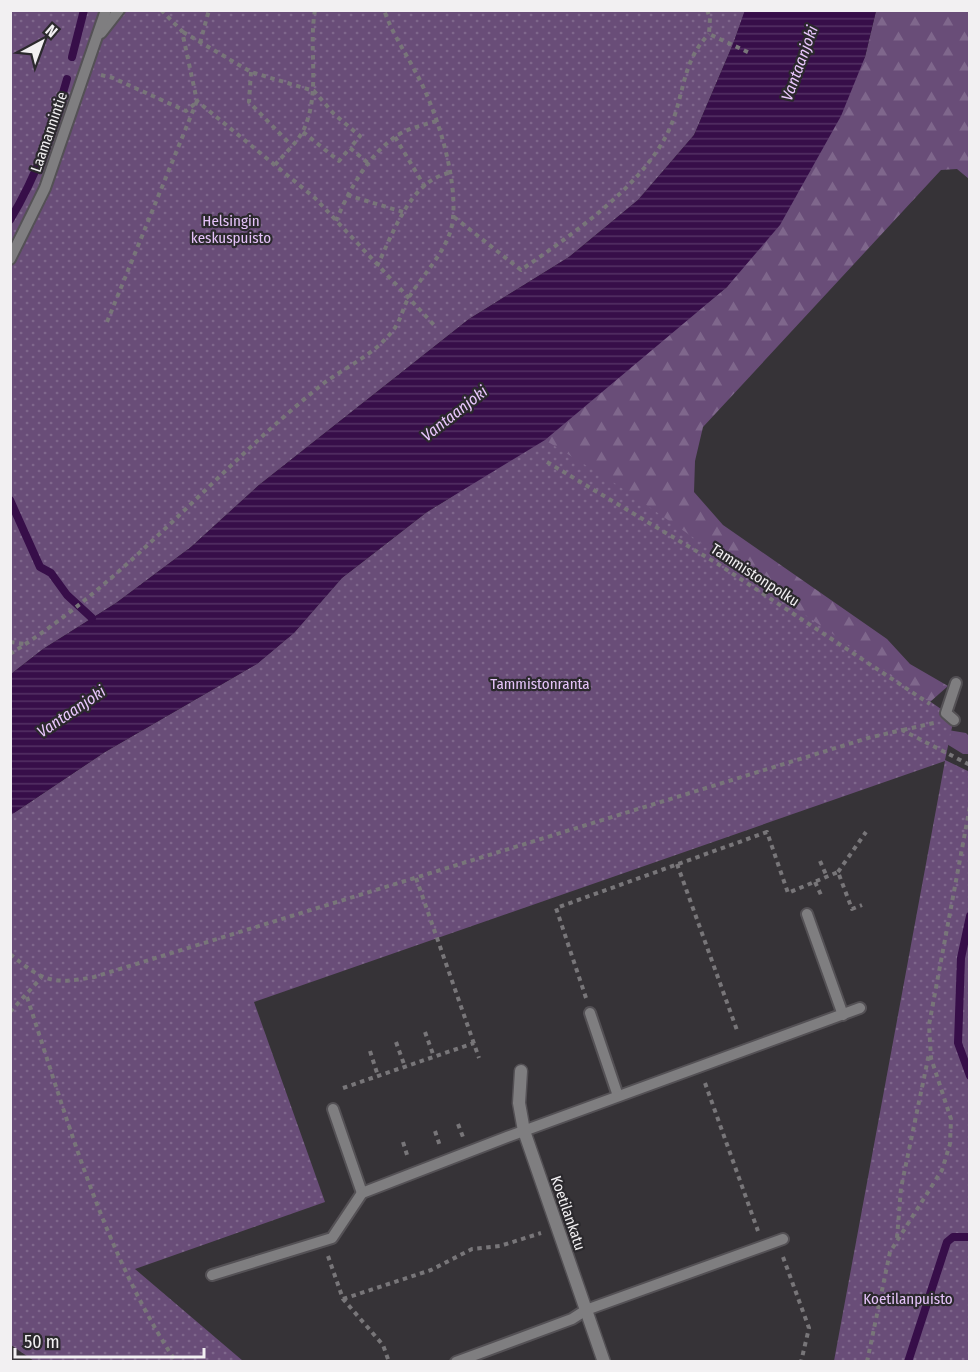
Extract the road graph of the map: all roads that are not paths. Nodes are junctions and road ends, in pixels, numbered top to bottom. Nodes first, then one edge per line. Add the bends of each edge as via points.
1 (106, 10) edge
2 (119, 10) edge
3 (97, 38) junction
4 (10, 258) edge
5 (956, 682) dead end
6 (950, 717) road end
7 (807, 914) dead end
8 (860, 1008) dead end
9 (590, 1013) road end
10 (843, 1015) junction
11 (521, 1071) dead end
12 (618, 1096) junction
13 (333, 1108) dead end
14 (524, 1131) junction
15 (362, 1193) junction
16 (780, 1240) road end
17 (212, 1275) dead end
18 (586, 1310) junction
19 (456, 1362) edge
20 (604, 1362) edge

1 - 3 lane, Laamannintie
2 - 3 lane
3 - 4 lane, Laamannintie via 45,188
5 - 6 lane
7 - 10 lane
8 - 10 lane
9 - 12 lane
10 - 12 lane
11 - 14 street, Koetilankatu via 519,1103
12 - 14 lane
13 - 15 lane
14 - 15 lane
14 - 18 street, Koetilankatu
15 - 17 lane via 332,1238
16 - 18 lane
18 - 19 lane via 572,1319
18 - 20 street, Koetilankatu

